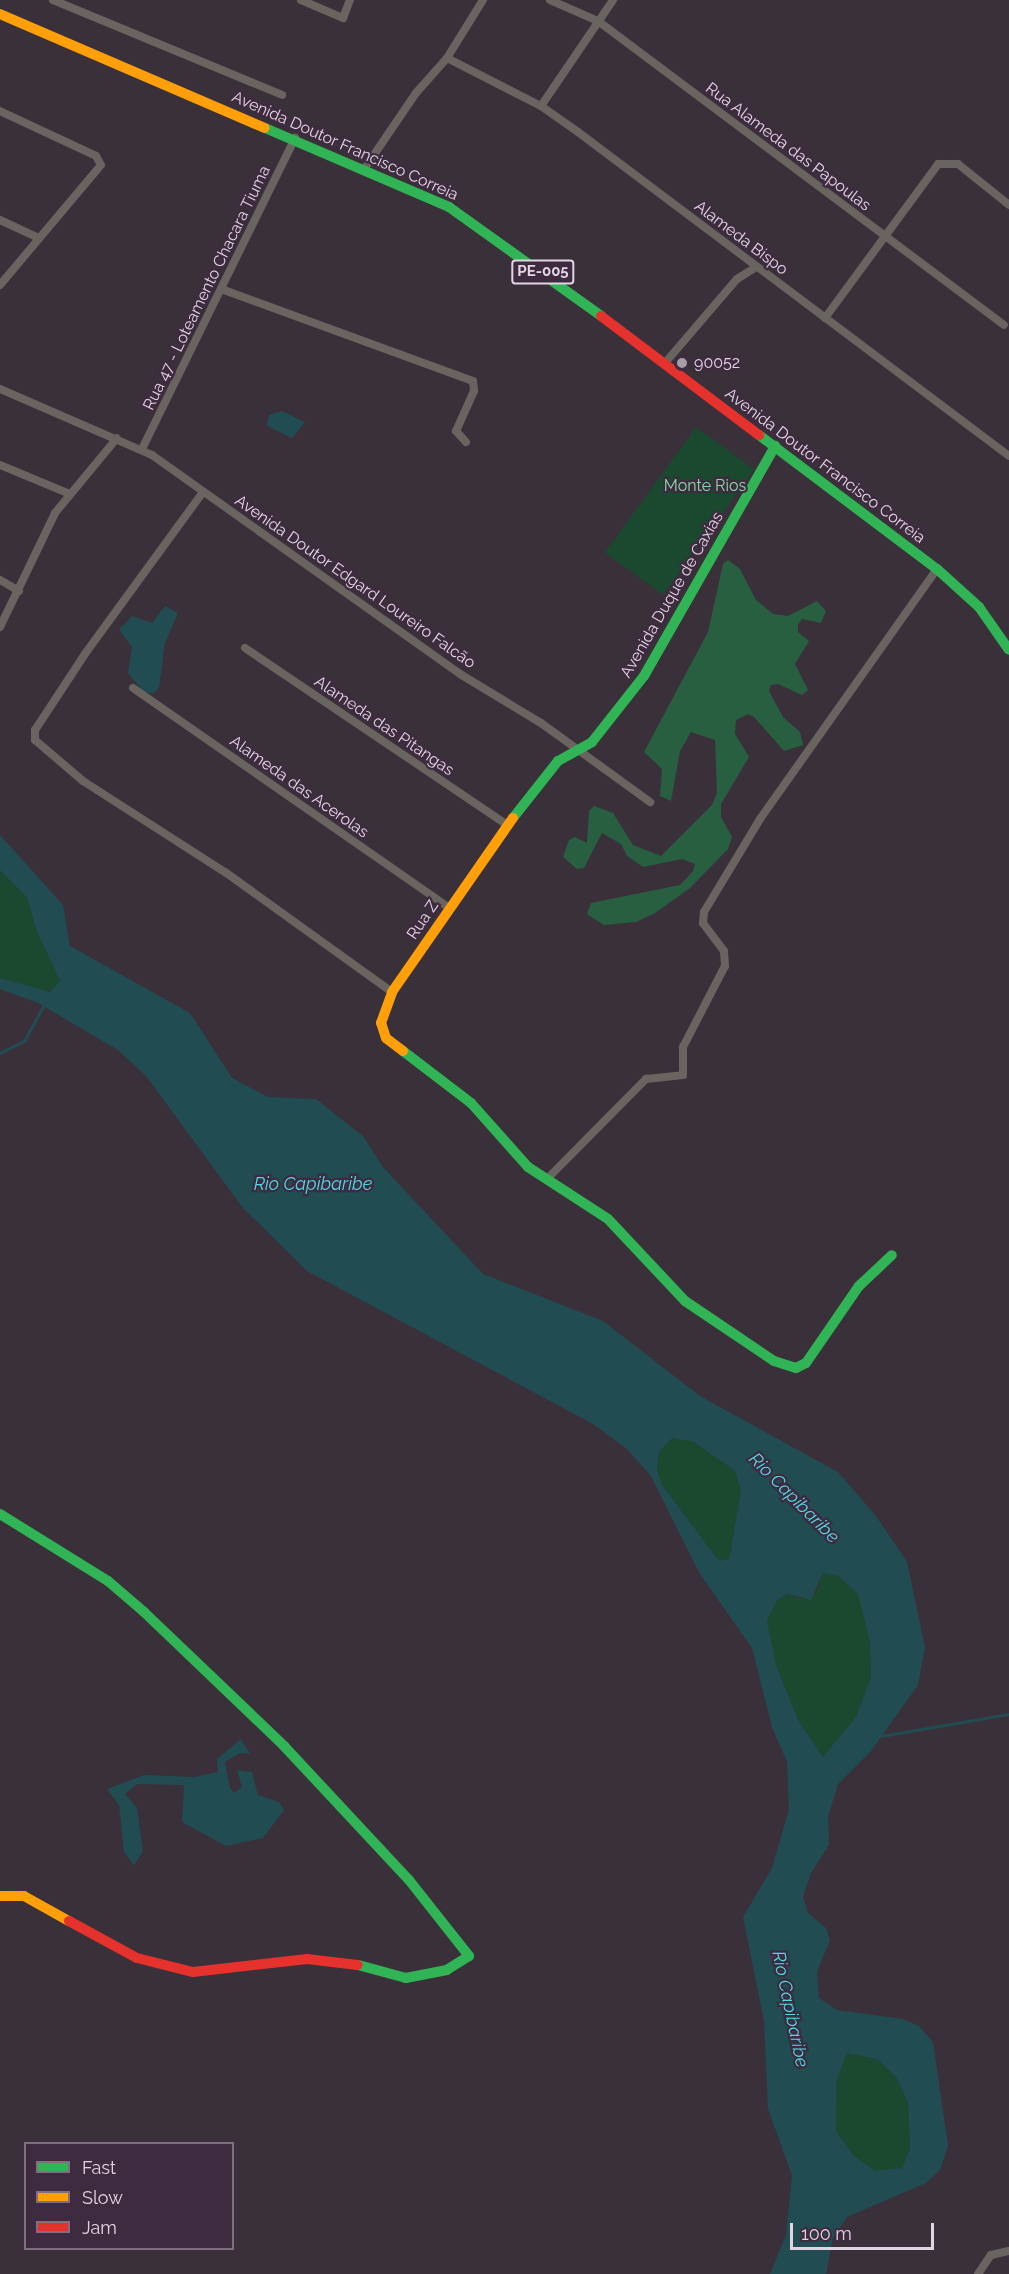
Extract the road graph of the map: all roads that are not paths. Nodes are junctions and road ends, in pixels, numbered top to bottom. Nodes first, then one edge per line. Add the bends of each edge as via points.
1 (53, 0) edge
2 (301, 0) edge
3 (351, 0) edge
4 (483, 0) edge
5 (550, 0) edge
6 (614, 0) edge
7 (0, 14) edge
8 (598, 21) junction
9 (447, 58) junction
10 (282, 95) dead end
11 (540, 106) junction
12 (0, 111) edge
13 (295, 138) junction
14 (365, 168) junction
15 (1009, 205) edge
16 (0, 220) edge
17 (886, 237) junction
18 (39, 238) junction
19 (756, 267) junction
20 (0, 285) edge
21 (224, 290) junction
22 (825, 318) junction
23 (1004, 325) dead end
24 (665, 363) junction
25 (0, 389) edge
26 (117, 438) junction
27 (466, 442) dead end
28 (775, 446) junction
29 (142, 449) junction
30 (1009, 456) edge
31 (0, 465) edge
32 (203, 492) junction
33 (70, 494) junction
34 (937, 569) junction
35 (0, 580) edge
36 (19, 591) junction
37 (0, 627) edge
38 (244, 648) dead end
39 (1009, 650) edge
40 (133, 688) dead end
41 (580, 752) junction
42 (650, 802) dead end
43 (509, 826) junction
44 (449, 908) junction
45 (392, 992) junction
46 (547, 1179) junction
47 (892, 1255) dead end
48 (0, 1514) edge
49 (0, 1896) edge
50 (1008, 2252) edge
51 (978, 2274) edge

1 - 10 street
2 - 3 street via 343,18
4 - 9 street
5 - 8 street, Rua Alameda das Papoulas
6 - 8 street
7 - 13 street, Avenida Doutor Francisco Correia / PE-005
8 - 11 street
8 - 17 street, Rua Alameda das Papoulas
9 - 11 street, Alameda Bispo
9 - 14 street via 416,93
11 - 19 street, Alameda Bispo
12 - 18 street via 96,156 101,162
13 - 14 street, Avenida Doutor Francisco Correia / PE-005
13 - 21 street, Rua 47 - Loteamento Chacara Tiuma
14 - 24 street, Avenida Doutor Francisco Correia / PE-005 via 476,225
15 - 17 street via 958,164 943,162
16 - 18 street
17 - 22 street
17 - 23 street, Rua Alameda das Papoulas
18 - 20 street
19 - 22 street, Alameda Bispo
19 - 24 street via 737,279
21 - 27 street via 473,381 474,391 456,431
21 - 29 street, Rua 47 - Loteamento Chacara Tiuma
22 - 30 street, Alameda Bispo
24 - 28 street, Avenida Doutor Francisco Correia / PE-005
25 - 26 street, Avenida Doutor Edgard Loureiro Falcão
26 - 29 street, Avenida Doutor Edgard Loureiro Falcão
26 - 33 street
28 - 34 street, Avenida Doutor Francisco Correia / PE-005
28 - 41 street, Avenida Duque de Caxias via 644,676
29 - 32 street, Avenida Doutor Edgard Loureiro Falcão
31 - 33 street
32 - 41 street, Avenida Doutor Edgard Loureiro Falcão via 358,597 460,674
32 - 45 street via 137,579 35,730 35,740 47,754 225,872
33 - 36 street via 55,513
34 - 39 street, Avenida Doutor Francisco Correia / PE-005 via 979,607
34 - 46 street via 760,819 704,912 703,923 724,951 725,966 683,1047 683,1076 646,1079
35 - 36 street
36 - 37 street
38 - 43 street, Alameda das Pitangas
40 - 44 street, Alameda das Acerolas
41 - 42 street, Avenida Doutor Edgard Loureiro Falcão
41 - 43 street, Avenida Duque de Caxias via 550,770
43 - 44 street, Rua Z
44 - 45 street, Rua Z
45 - 46 street, Rua Z via 382,1011 386,1038 471,1103 502,1142
46 - 47 street via 608,1219 685,1301 788,1366 806,1363 859,1286
48 - 49 street via 108,1581 144,1612 284,1746 409,1880 469,1956 447,1970 406,1978 346,1962 307,1959 193,1972 137,1958 24,1896
50 - 51 street via 991,2255

